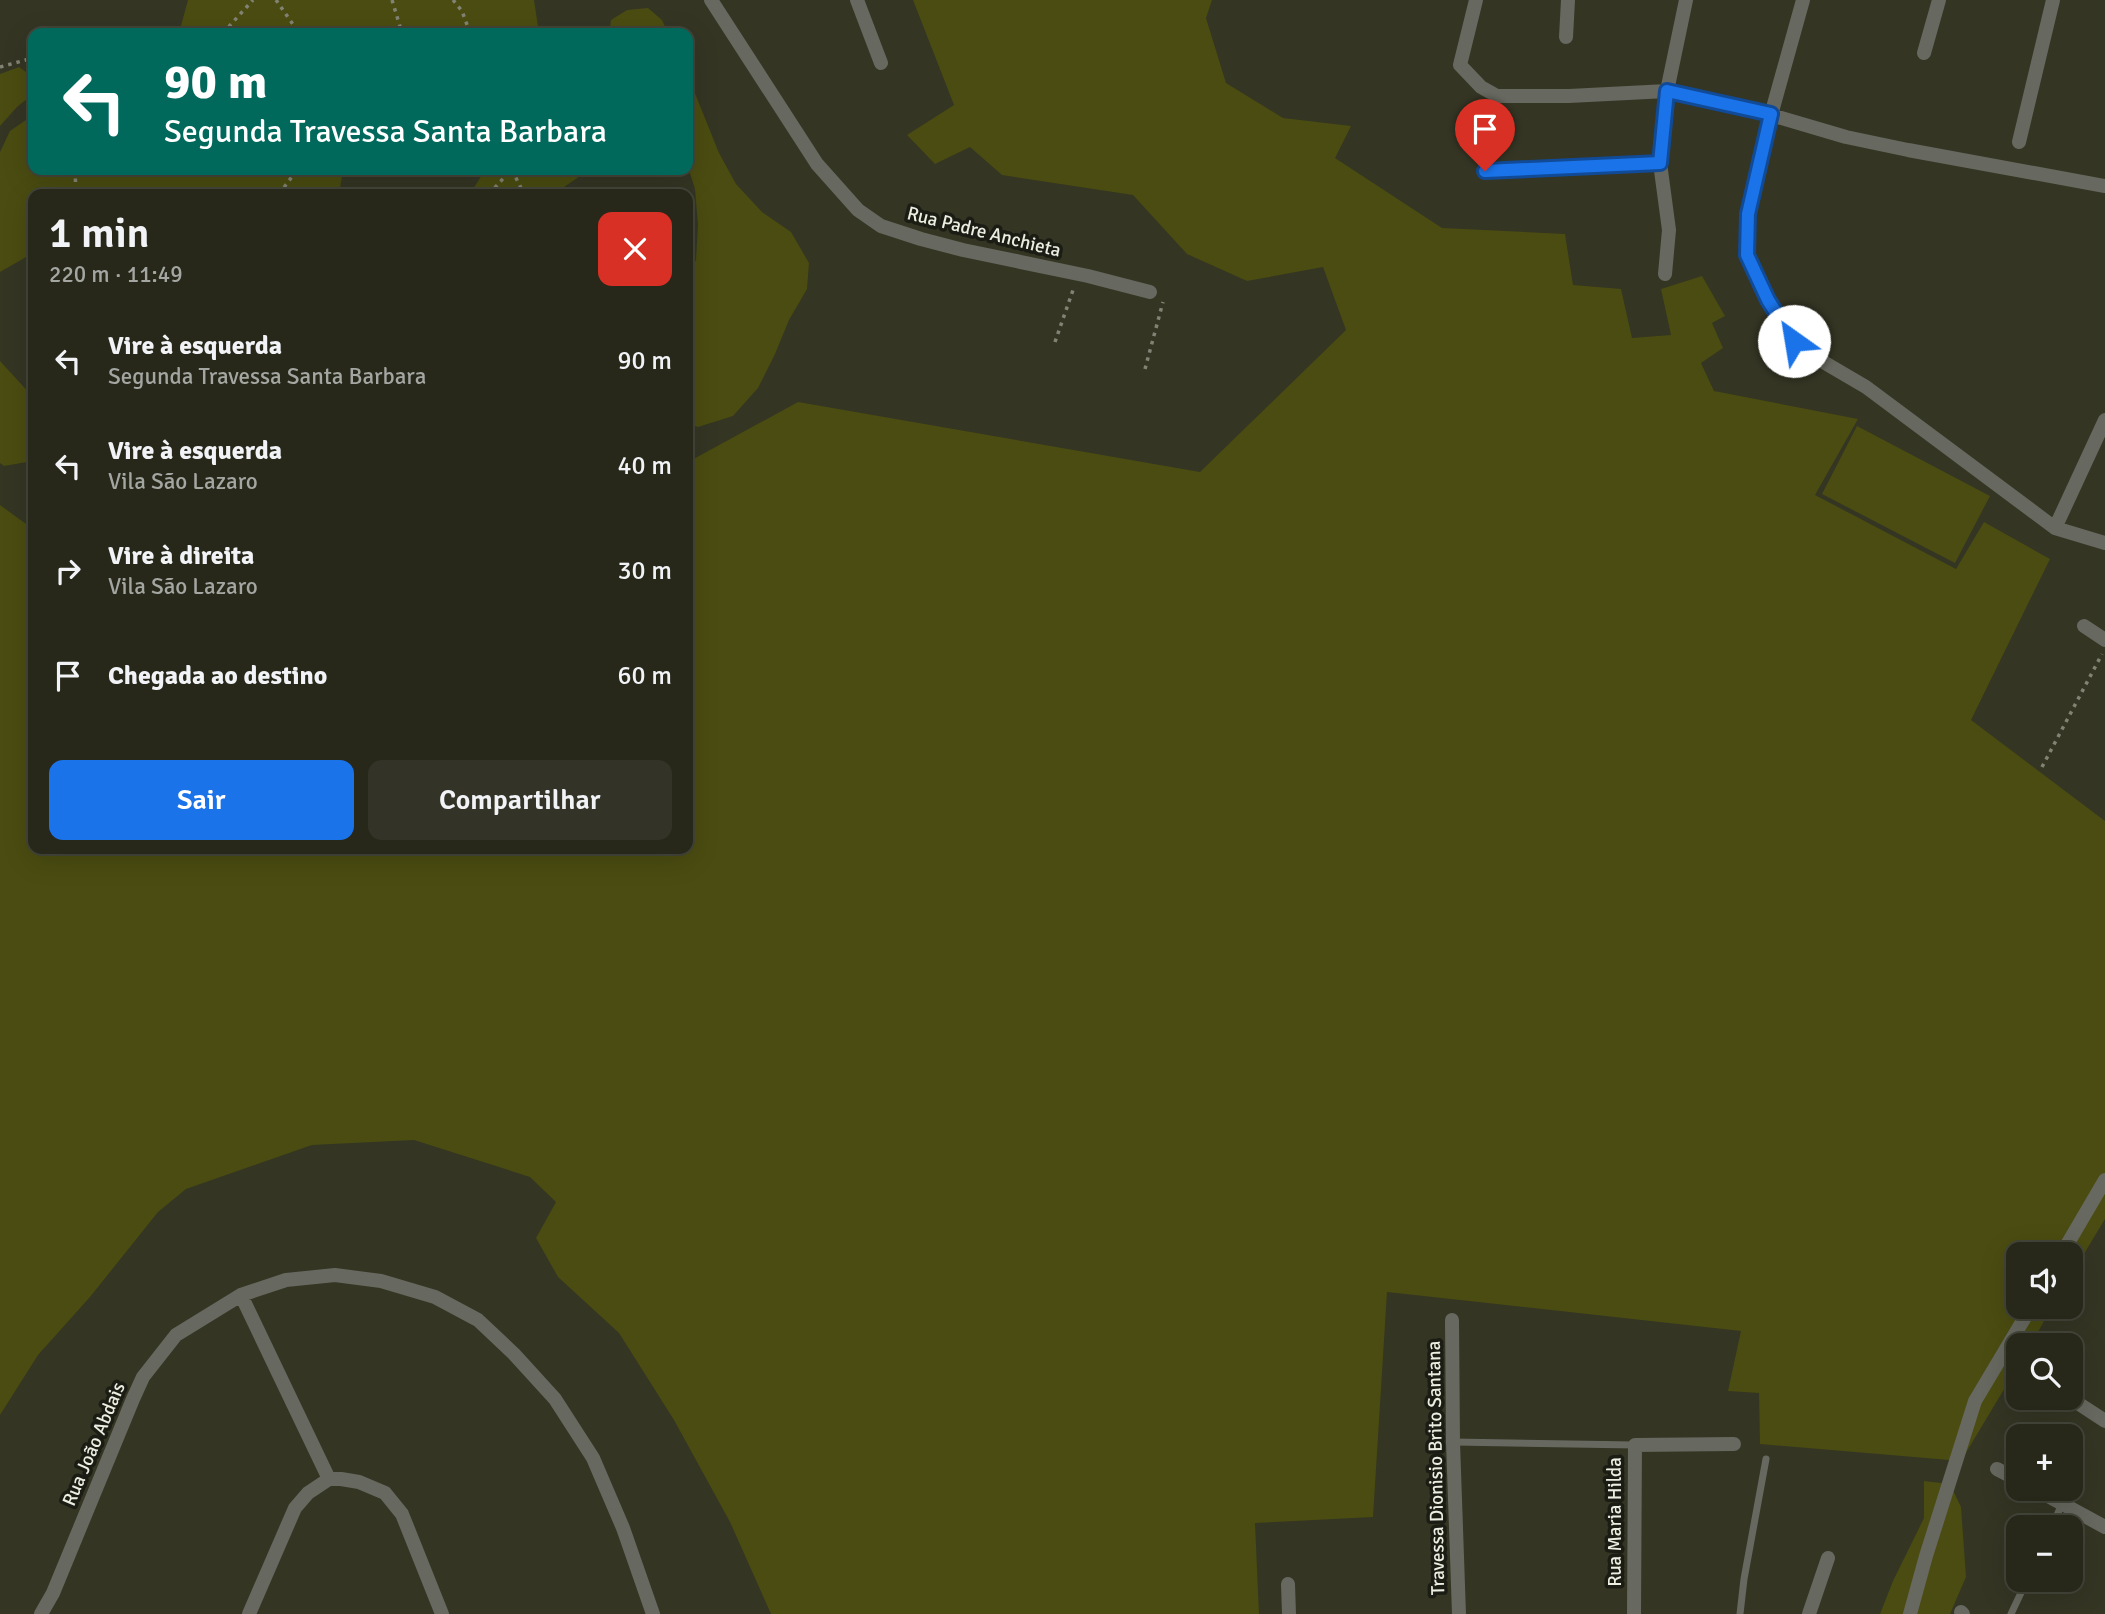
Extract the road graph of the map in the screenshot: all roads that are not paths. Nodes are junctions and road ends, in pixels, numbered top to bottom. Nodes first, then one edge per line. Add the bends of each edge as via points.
1 (711, 0) edge
2 (857, 0) edge
3 (1476, 0) edge
4 (1568, 0) edge
5 (1686, 0) edge
6 (1803, 0) edge
7 (1939, 0) edge
8 (2053, 0) edge
9 (1566, 37) dead end
10 (1924, 53) dead end
11 (881, 63) dead end
12 (1667, 91) junction
13 (1771, 114) junction
14 (2019, 142) dead end
15 (1660, 163) junction
16 (1485, 171) dead end
17 (2105, 186) edge
18 (1665, 274) dead end
19 (1150, 292) road end
20 (2105, 420) edge
21 (2055, 528) junction
22 (2105, 543) edge
23 (2084, 626) dead end
24 (2105, 640) edge
25 (2105, 1180) edge
26 (2069, 1242) edge
27 (241, 1295) junction
28 (2024, 1319) edge
29 (1452, 1320) dead end
30 (2083, 1407) edge
31 (2105, 1421) edge
32 (1453, 1442) junction
33 (1734, 1444) dead end
34 (1635, 1445) junction
35 (1766, 1459) dead end
36 (1997, 1469) dead end
37 (2006, 1474) edge
38 (330, 1479) junction
39 (2057, 1501) edge
40 (2062, 1504) junction
41 (2057, 1515) edge
42 (2105, 1527) edge
43 (1828, 1558) dead end
44 (1289, 1584) dead end
45 (2021, 1592) edge
46 (41, 1614) edge
47 (249, 1614) edge
48 (442, 1614) edge
49 (653, 1614) edge
50 (1289, 1614) edge
51 (1459, 1614) edge
52 (1634, 1614) edge
53 (1740, 1614) edge
54 (1809, 1614) edge
55 (1910, 1614) edge
56 (2011, 1614) edge

1 - 19 street, Rua Padre Anchieta via 817,164 858,210 881,226
2 - 11 street
3 - 12 street via 1460,65 1497,96
4 - 9 street
5 - 12 street
6 - 13 street
7 - 10 street
8 - 14 street
12 - 13 street
12 - 15 street
13 - 17 street via 1908,150
13 - 21 street via 1748,214 1747,255 1794,341 1866,387
15 - 16 street
15 - 18 street via 1669,230
20 - 21 street
21 - 22 street
23 - 24 street
25 - 26 street
27 - 38 street
27 - 46 street, Rua João Abdais via 176,1335 143,1377
27 - 49 street, Rua João Abdais via 286,1280 335,1275 381,1281 435,1297 478,1320 555,1399 593,1458
28 - 55 street via 1975,1401
29 - 32 street, Travessa Dionisio Brito Santana
30 - 31 street
32 - 34 lane
32 - 51 street, Travessa Dionisio Brito Santana
33 - 34 street, Rua Maria Hilda
34 - 52 street, Rua Maria Hilda
35 - 53 lane
36 - 37 street
38 - 47 street via 295,1508
38 - 48 street via 359,1482 385,1493 402,1514
39 - 40 street
40 - 41 lane
40 - 42 street
43 - 54 street
44 - 50 street
45 - 56 lane

